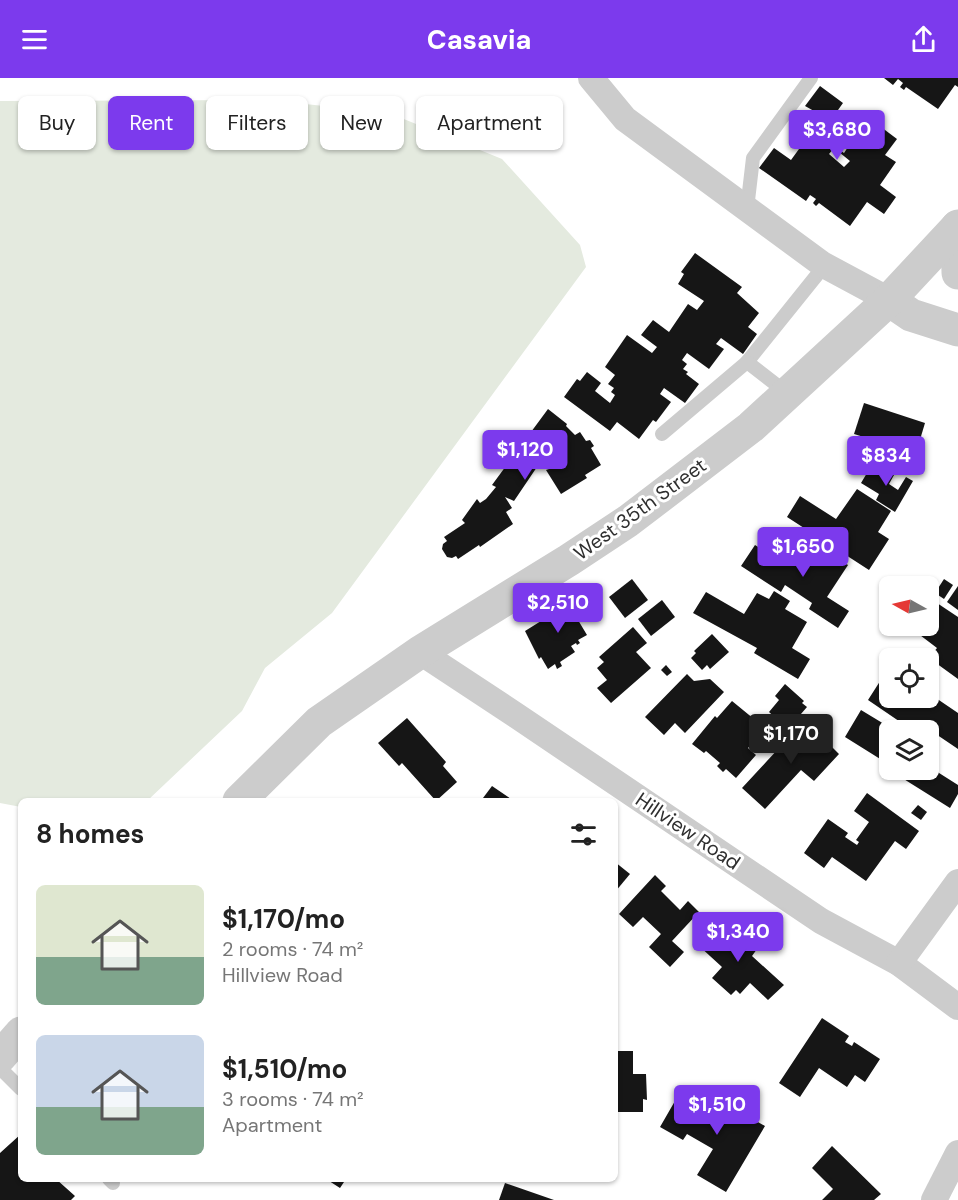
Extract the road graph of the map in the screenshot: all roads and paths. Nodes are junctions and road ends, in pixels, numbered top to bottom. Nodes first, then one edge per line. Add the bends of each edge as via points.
1 (591, 78) edge
2 (811, 78) edge
3 (747, 209) junction
4 (958, 226) edge
5 (825, 265) junction
6 (958, 273) edge
7 (889, 300) junction
8 (958, 330) edge
9 (747, 362) junction
10 (788, 393) junction
11 (662, 434) dead end
12 (420, 652) junction
13 (242, 798) edge
14 (958, 882) edge
15 (899, 963) junction
16 (958, 1007) edge
17 (18, 1036) edge
18 (0, 1057) edge
19 (0, 1068) edge
20 (18, 1086) edge
21 (958, 1153) edge
22 (934, 1200) edge

1 - 3 street via 625,119
2 - 3 lane via 753,158
3 - 5 street
4 - 6 street
4 - 7 street, West 35th Street
5 - 7 street
5 - 9 lane
7 - 8 street via 911,315
7 - 10 street, West 35th Street
9 - 10 lane
9 - 11 lane
10 - 12 street, West 35th Street via 751,427 634,517
12 - 13 street, West 35th Street via 319,722
12 - 15 street, Hillview Road via 820,921
14 - 15 street
15 - 16 street, Hillview Road
17 - 18 street
19 - 20 lane
21 - 22 street

